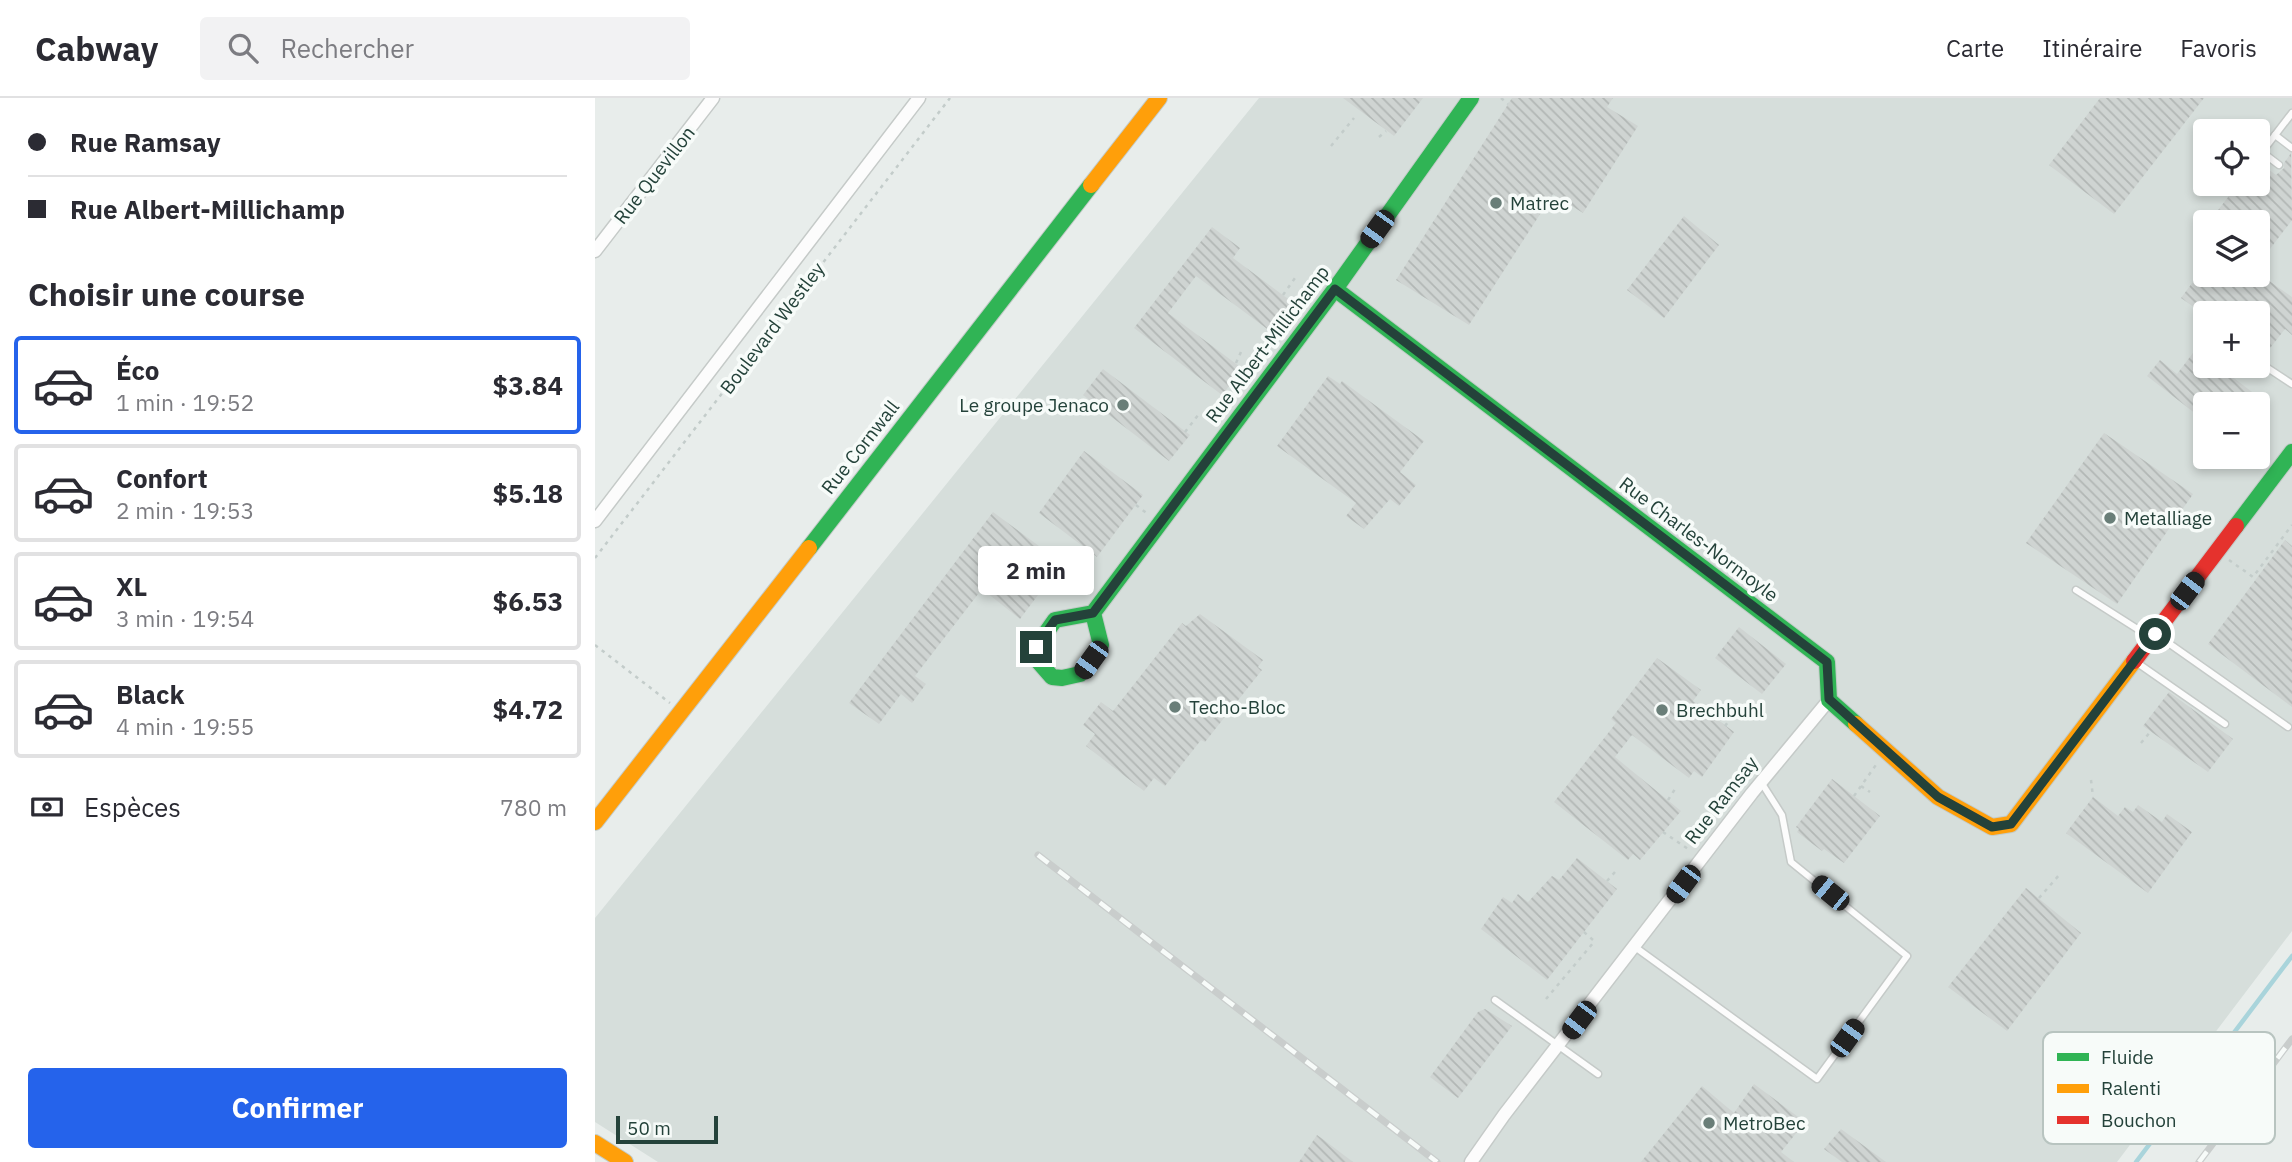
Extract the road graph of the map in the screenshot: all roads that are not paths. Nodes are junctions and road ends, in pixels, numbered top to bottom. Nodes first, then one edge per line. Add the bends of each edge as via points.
1 (713, 98) edge
2 (919, 98) edge
3 (1159, 98) edge
4 (1471, 98) edge
5 (2292, 113) edge
6 (2275, 135) junction
7 (2292, 148) edge
8 (2279, 165) dead end
9 (595, 251) edge
10 (1335, 289) junction
11 (2270, 370) edge
12 (2292, 384) edge
13 (2292, 452) edge
14 (595, 522) edge
15 (2076, 590) dead end
16 (1097, 609) junction
17 (2154, 636) junction
18 (2134, 661) junction
19 (1829, 699) junction
20 (2225, 724) dead end
21 (2288, 727) dead end
22 (1761, 782) junction
23 (595, 822) edge
24 (1635, 947) junction
25 (1495, 1000) dead end
26 (1560, 1045) junction
27 (1598, 1074) dead end
28 (595, 1143) edge
29 (625, 1162) edge
30 (1472, 1162) edge

1 - 9 street, Rue Quevillon
2 - 14 street, Boulevard Westley
3 - 23 street, Rue Cornwall
4 - 10 street, Rue Albert-Millichamp
5 - 6 lane
6 - 7 lane
6 - 8 lane via 2262,152
10 - 16 street, Rue Albert-Millichamp
10 - 19 street, Rue Charles-Normoyle via 1827,662
11 - 12 lane
13 - 17 street
15 - 17 lane
16 - 16 street via 1055,620 1036,647 1038,661 1052,677 1080,674 1101,645
17 - 18 street
17 - 21 lane
18 - 19 street via 2011,824 1992,827 1938,797
18 - 20 lane
19 - 22 street, Rue Ramsay
22 - 24 street, Rue Ramsay
22 - 24 lane via 1782,815 1791,862 1907,956 1817,1079
24 - 26 street, Rue Ramsay
25 - 26 lane
26 - 27 lane
26 - 30 street, Rue Ramsay
28 - 29 street

